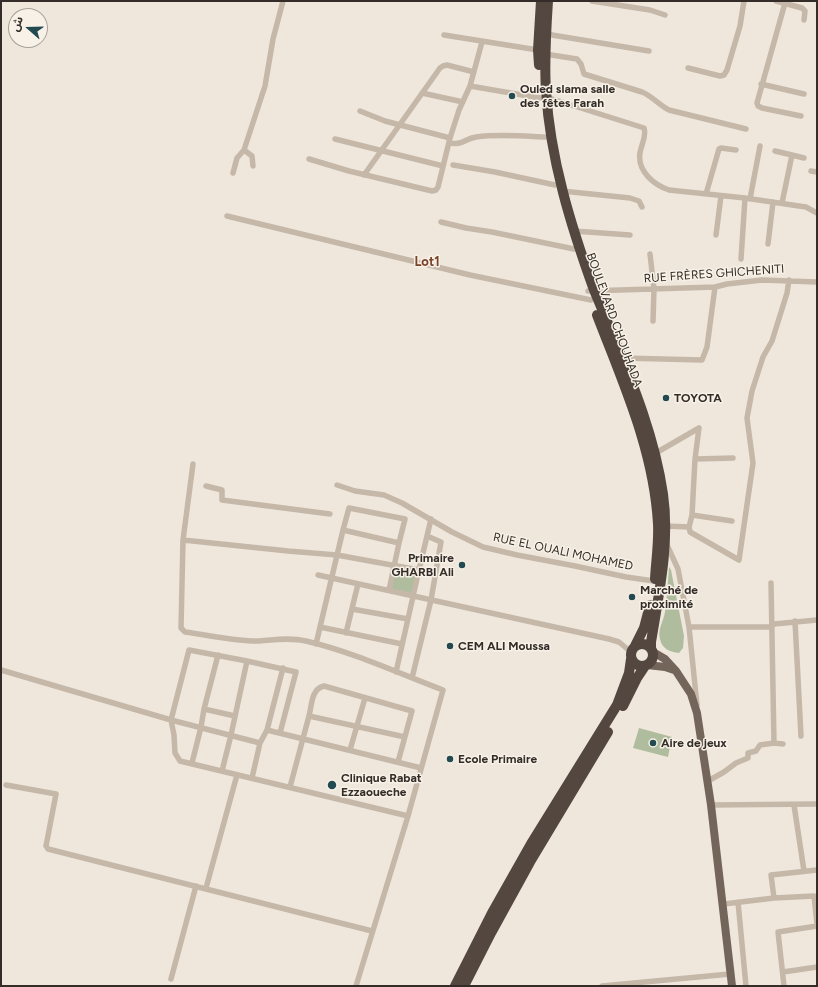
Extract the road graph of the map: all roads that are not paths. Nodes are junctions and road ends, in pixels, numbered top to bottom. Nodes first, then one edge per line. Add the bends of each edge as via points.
1 (283, 1) edge
2 (541, 1) edge
3 (548, 1) edge
4 (592, 1) edge
5 (744, 1) edge
6 (776, 1) edge
7 (786, 4) junction
8 (666, 15) dead end
9 (804, 20) dead end
10 (546, 34) junction
11 (444, 35) dead end
12 (482, 42) junction
13 (649, 51) dead end
14 (541, 52) junction
15 (688, 68) dead end
16 (474, 72) junction
17 (761, 84) junction
18 (470, 86) junction
19 (422, 93) junction
20 (804, 94) dead end
21 (543, 98) junction
22 (463, 102) junction
23 (360, 111) dead end
24 (801, 116) dead end
25 (399, 124) junction
26 (746, 129) dead end
27 (545, 137) junction
28 (336, 139) dead end
29 (450, 140) junction
30 (760, 146) dead end
31 (244, 150) junction
32 (736, 150) dead end
33 (380, 151) junction
34 (775, 151) dead end
35 (792, 155) junction
36 (804, 158) dead end
37 (309, 159) dead end
38 (453, 165) dead end
39 (253, 166) dead end
40 (443, 166) junction
41 (233, 173) dead end
42 (364, 174) junction
43 (559, 188) junction
44 (706, 194) junction
45 (721, 196) junction
46 (748, 199) junction
47 (773, 202) junction
48 (782, 203) junction
49 (642, 207) dead end
50 (817, 213) edge
51 (227, 216) dead end
52 (441, 222) dead end
53 (574, 231) junction
54 (630, 235) dead end
55 (716, 235) dead end
56 (768, 244) dead end
57 (574, 249) junction
58 (650, 254) dead end
59 (741, 260) dead end
60 (789, 280) junction
61 (817, 282) edge
62 (715, 287) junction
63 (654, 289) junction
64 (591, 294) junction
65 (652, 321) dead end
66 (622, 358) junction
67 (654, 454) junction
68 (733, 458) dead end
69 (695, 459) junction
70 (192, 464) dead end
71 (337, 485) dead end
72 (206, 486) dead end
73 (408, 506) junction
74 (330, 514) dead end
75 (692, 515) junction
76 (405, 518) junction
77 (431, 519) junction
78 (732, 521) dead end
79 (665, 526) junction
80 (689, 527) junction
81 (343, 530) junction
82 (427, 536) junction
83 (183, 540) junction
84 (665, 540) junction
85 (399, 543) junction
86 (337, 554) junction
87 (394, 566) junction
88 (419, 570) junction
89 (318, 575) dead end
90 (331, 578) junction
91 (654, 581) junction
92 (771, 583) dead end
93 (358, 584) junction
94 (389, 590) junction
95 (413, 596) junction
96 (431, 600) junction
97 (352, 609) junction
98 (408, 619) junction
99 (817, 620) edge
100 (795, 621) junction
101 (320, 627) junction
102 (689, 627) junction
103 (771, 627) junction
104 (346, 633) junction
105 (316, 644) junction
106 (402, 644) junction
107 (652, 650) junction
108 (632, 652) junction
109 (218, 655) junction
110 (248, 661) junction
111 (646, 666) junction
112 (282, 668) junction
113 (1, 670) edge
114 (676, 671) junction
115 (396, 672) junction
116 (412, 678) junction
117 (365, 698) junction
118 (204, 709) junction
119 (698, 713) junction
120 (235, 716) junction
121 (309, 716) junction
122 (171, 720) junction
123 (357, 726) junction
124 (201, 727) junction
125 (267, 730) junction
126 (280, 733) junction
127 (232, 735) junction
128 (801, 736) dead end
129 (405, 737) junction
130 (302, 739) junction
131 (260, 743) junction
132 (774, 743) junction
133 (783, 744) dead end
134 (350, 750) junction
135 (398, 762) junction
136 (192, 763) junction
137 (421, 768) junction
138 (222, 771) junction
139 (237, 774) junction
140 (252, 778) junction
141 (708, 781) junction
142 (6, 785) dead end
143 (290, 787) junction
144 (817, 804) edge
145 (711, 805) junction
146 (794, 805) junction
147 (408, 816) junction
148 (817, 870) edge
149 (804, 871) junction
150 (196, 886) junction
151 (206, 888) junction
152 (774, 898) junction
153 (738, 902) junction
154 (724, 904) junction
155 (817, 925) edge
156 (372, 931) junction
157 (817, 967) edge
158 (783, 972) junction
159 (730, 974) junction
160 (171, 979) dead end
161 (356, 986) edge
162 (455, 986) edge
163 (464, 986) edge
164 (602, 986) edge
165 (732, 986) edge
166 (746, 986) edge
167 (784, 986) edge

1 - 31 street via 265,86
2 - 14 highway
3 - 10 highway
4 - 8 street
5 - 15 street via 740,26 724,75
6 - 7 street
7 - 9 street via 804,9
7 - 17 street
10 - 13 street
10 - 14 highway
11 - 12 street
12 - 14 street
12 - 16 street
14 - 21 highway
14 - 26 street via 577,59 584,74 650,95 669,110
16 - 18 street
16 - 19 street via 443,66
17 - 20 street
17 - 24 street via 757,98 758,106
18 - 21 street
18 - 22 street
19 - 22 street
19 - 25 street
21 - 27 highway, BOULEVARD CHOUHADA
21 - 43 highway
21 - 44 street via 644,128 640,161 645,173 654,183 669,190
22 - 29 street
23 - 25 street
25 - 29 street
25 - 33 street
27 - 29 street via 474,137 456,144
27 - 43 highway, BOULEVARD CHOUHADA
28 - 33 street
29 - 40 street
30 - 46 street
31 - 39 street via 252,156
31 - 41 street via 237,158
32 - 44 street via 718,149
33 - 40 street
33 - 42 street
34 - 35 street
35 - 36 street
35 - 48 street
37 - 42 street
38 - 43 street via 495,172
40 - 42 street via 438,187 432,191
43 - 49 street via 630,198 639,201
43 - 53 highway
43 - 57 highway, BOULEVARD CHOUHADA
44 - 45 street
45 - 46 street
45 - 55 street
46 - 47 street
46 - 59 street
47 - 48 street
47 - 56 street
48 - 50 street via 806,207
51 - 64 street, RUE FRÈRES GHICHENITI via 470,275
52 - 57 street
53 - 54 street
53 - 64 highway
57 - 64 highway, BOULEVARD CHOUHADA
58 - 63 street
60 - 61 street, RUE FRÈRES GHICHENITI
60 - 62 street, RUE FRÈRES GHICHENITI via 762,280
60 - 80 street via 772,341 763,357 754,384 747,418 753,463 739,560 690,532
62 - 63 street, RUE FRÈRES GHICHENITI
62 - 66 street via 707,347 702,360
63 - 64 street, RUE FRÈRES GHICHENITI
63 - 65 street
64 - 66 highway
64 - 91 highway, BOULEVARD CHOUHADA via 648,456 658,525
66 - 67 highway
67 - 69 street via 699,428
67 - 79 highway via 663,495
68 - 69 street
69 - 75 street
70 - 83 street
71 - 73 street, RUE EL OUALI MOHAMED via 384,495
72 - 74 street via 222,490 222,500
73 - 76 street
73 - 77 street, RUE EL OUALI MOHAMED
75 - 78 street
75 - 80 street
76 - 81 street via 349,508
76 - 85 street
77 - 82 street
77 - 91 street, RUE EL OUALI MOHAMED via 483,547
79 - 80 street
79 - 84 highway
81 - 85 street
81 - 86 street
82 - 88 street
82 - 96 street via 441,542
83 - 86 street
83 - 105 street via 181,628 185,632 257,641 277,639
84 - 102 street via 678,569
84 - 107 highway
85 - 87 street
86 - 87 street
86 - 90 street
87 - 88 street
87 - 94 street
88 - 95 street
89 - 90 street
90 - 93 street
90 - 101 street
91 - 108 highway, BOULEVARD CHOUHADA via 648,616
92 - 103 street
93 - 94 street
93 - 97 street
94 - 95 street
95 - 96 street
95 - 98 street
96 - 108 street via 609,639 619,642
96 - 116 street
97 - 98 street
97 - 104 street
98 - 106 street
99 - 100 street
100 - 103 street via 774,624
100 - 128 street
101 - 104 street
101 - 105 street
102 - 103 street
102 - 119 street
103 - 132 street
104 - 106 street
105 - 115 street
106 - 115 street
107 - 108 highway via 645,644 638,644
107 - 111 highway via 652,659
107 - 114 main road
108 - 111 highway via 635,664
108 - 162 highway, BOULEVARD CHOUHADA via 617,705 528,850
109 - 110 street
109 - 118 street
109 - 122 street via 189,650
110 - 112 street
110 - 120 street
111 - 114 main road via 665,667
111 - 163 highway via 530,862
112 - 125 street
112 - 126 street via 296,672
113 - 122 street
114 - 119 main road via 691,694
115 - 116 street
116 - 137 street via 443,690
117 - 121 street via 324,686 314,692
117 - 123 street
117 - 129 street via 412,711
118 - 120 street
118 - 124 street
119 - 141 main road
120 - 127 street
121 - 123 street
121 - 130 street
122 - 124 street
122 - 136 street via 175,753 180,760
123 - 129 street
123 - 134 street
124 - 127 street
124 - 136 street
125 - 126 street
125 - 131 street
126 - 130 street
127 - 131 street
127 - 138 street
129 - 135 street
130 - 134 street
130 - 143 street
131 - 140 street
132 - 133 street
132 - 141 street via 760,745 756,751 748,753 748,758 736,762
134 - 135 street
135 - 137 street
136 - 138 street
137 - 147 street
138 - 139 street
139 - 140 street
139 - 151 street
140 - 143 street
141 - 145 main road
142 - 150 street via 56,794 46,846 48,849
143 - 147 street
144 - 146 street
145 - 146 street
145 - 154 main road
146 - 149 street
147 - 156 street
148 - 149 street
149 - 152 street via 771,875
150 - 151 street
150 - 160 street
151 - 156 street
152 - 153 street
152 - 155 street via 814,896
153 - 154 street
153 - 166 street
154 - 159 main road
155 - 158 street via 778,932
156 - 161 street
157 - 158 street
158 - 167 street
159 - 164 street
159 - 165 main road

